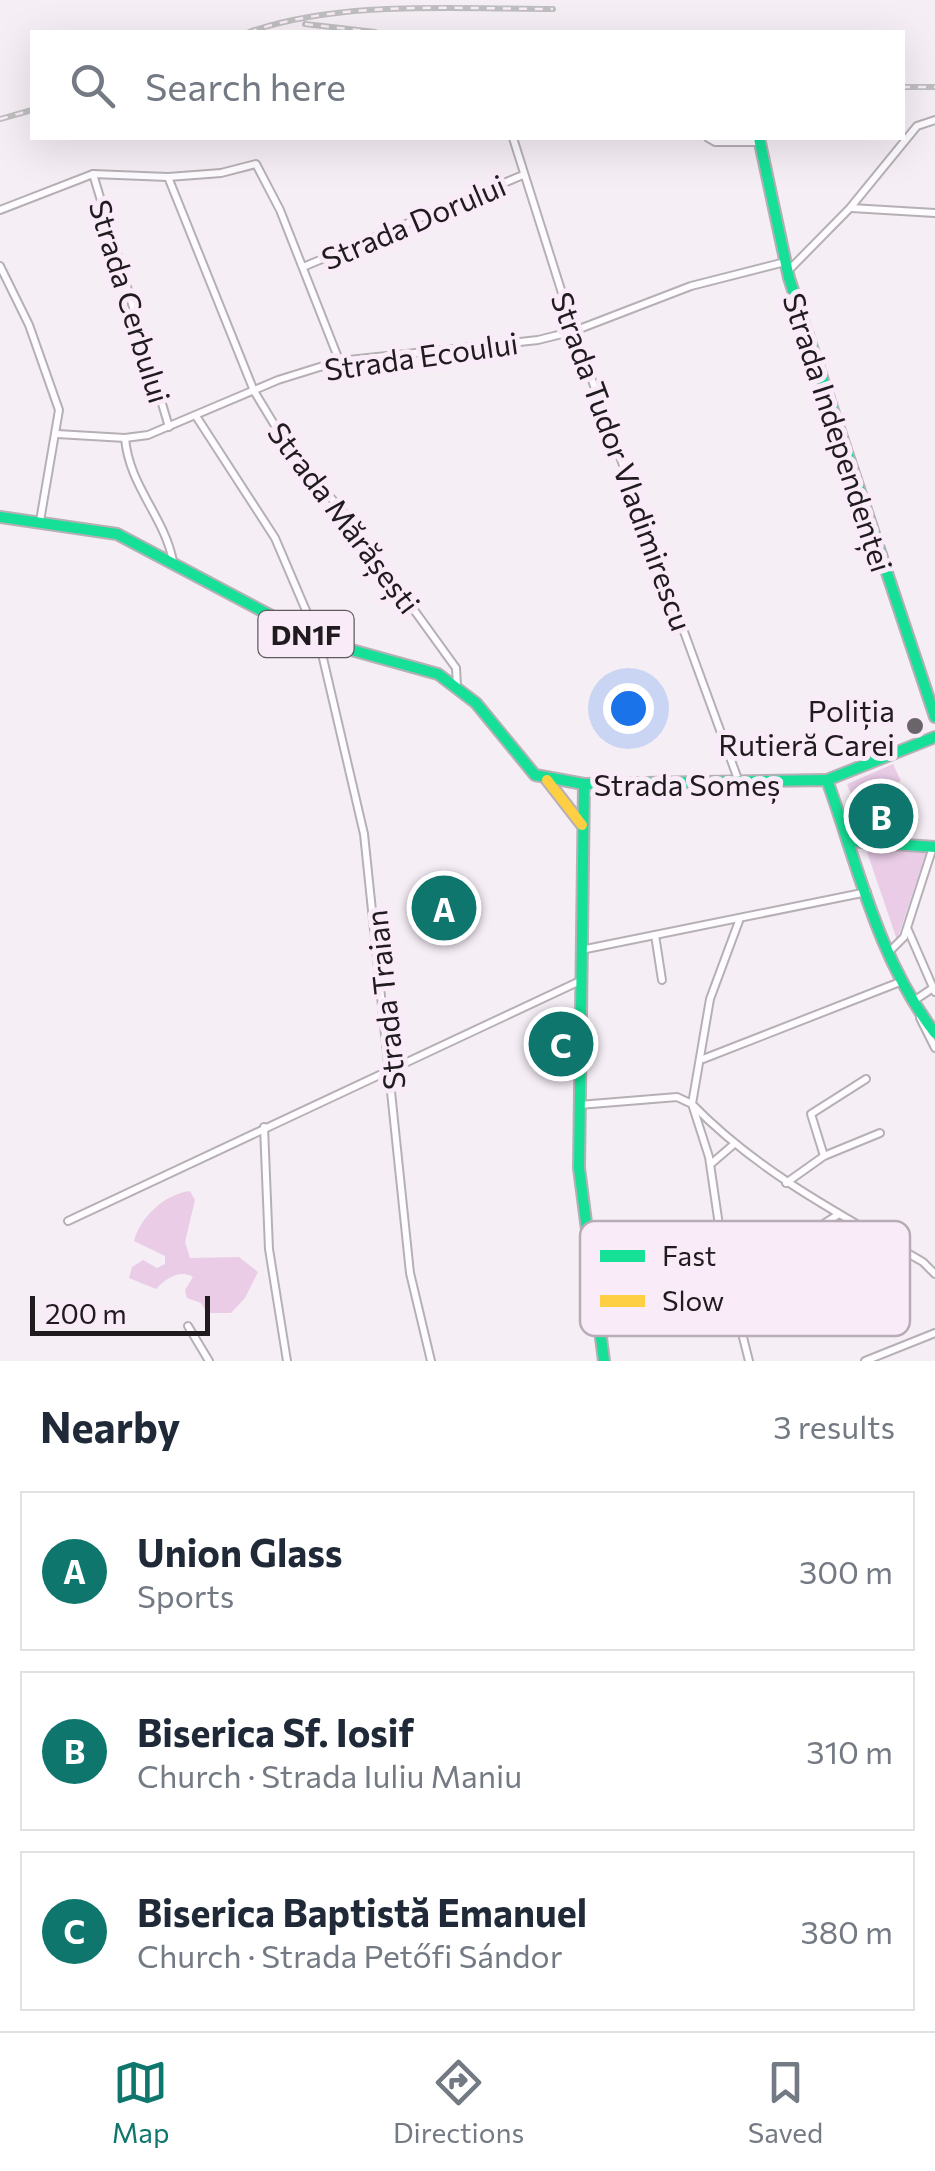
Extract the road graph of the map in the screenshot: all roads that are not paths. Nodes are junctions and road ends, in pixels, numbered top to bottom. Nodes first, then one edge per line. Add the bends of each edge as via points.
1 (935, 120) edge
2 (514, 140) edge
3 (712, 140) edge
4 (760, 140) edge
5 (93, 174) junction
6 (523, 175) junction
7 (168, 177) junction
8 (850, 208) junction
9 (0, 210) edge
10 (935, 213) edge
11 (0, 266) edge
12 (303, 267) junction
13 (786, 267) junction
14 (574, 331) junction
15 (339, 360) junction
16 (254, 391) junction
17 (196, 416) junction
18 (169, 427) junction
19 (57, 434) junction
20 (125, 438) junction
21 (0, 517) edge
22 (40, 521) junction
23 (173, 563) junction
24 (320, 640) junction
25 (457, 686) junction
26 (935, 717) edge
27 (935, 737) edge
28 (547, 780) junction
29 (827, 780) junction
30 (740, 783) junction
31 (584, 784) junction
32 (582, 826) junction
33 (850, 841) junction
34 (934, 847) edge
35 (868, 892) junction
36 (739, 921) junction
37 (907, 928) junction
38 (655, 935) junction
39 (581, 950) junction
40 (890, 951) junction
41 (580, 980) junction
42 (662, 980) dead end
43 (902, 981) junction
44 (934, 990) edge
45 (911, 1003) junction
46 (920, 1017) junction
47 (935, 1033) edge
48 (935, 1048) edge
49 (701, 1060) junction
50 (391, 1066) junction
51 (866, 1079) dead end
52 (692, 1104) junction
53 (580, 1105) junction
54 (264, 1128) junction
55 (880, 1133) dead end
56 (734, 1145) junction
57 (824, 1156) junction
58 (711, 1164) junction
59 (786, 1183) junction
60 (839, 1214) junction
61 (68, 1221) dead end
62 (586, 1221) edge
63 (719, 1221) edge
64 (828, 1221) edge
65 (851, 1221) edge
66 (910, 1255) edge
67 (935, 1274) edge
68 (188, 1326) dead end
69 (935, 1334) edge
70 (601, 1336) edge
71 (743, 1336) edge
72 (209, 1361) edge
73 (287, 1361) edge
74 (430, 1361) edge
75 (604, 1361) edge
76 (748, 1361) edge
77 (865, 1361) edge

1 - 8 street via 917,126
2 - 6 street, Strada Tudor Vladimirescu
3 - 4 street, Strada Independenței
4 - 13 main road, Strada Independenței
5 - 7 street
5 - 9 street
5 - 18 street, Strada Cerbului
6 - 12 street, Strada Dorului
6 - 14 street, Strada Tudor Vladimirescu
7 - 12 street via 250,163 259,168
7 - 16 street, Strada Mărășești
8 - 10 street
8 - 13 street
11 - 19 street via 57,395
12 - 15 street
13 - 14 street, Strada Ecoului via 691,286
13 - 26 main road, Strada Independenței
14 - 15 street, Strada Ecoului
14 - 30 street, Strada Tudor Vladimirescu
15 - 16 street, Strada Ecoului
16 - 17 street, Strada Ecoului
16 - 25 street, Strada Mărășești via 307,474 341,509 456,668
17 - 18 street, Strada Ecoului
17 - 24 street, Strada Traian via 274,538
18 - 20 street, Strada Ecoului
19 - 20 street, Strada Ecoului
19 - 22 street
20 - 23 street via 134,481 170,543
21 - 22 main road, DN1F
22 - 23 main road, DN1F via 117,534
23 - 24 main road, DN1F
24 - 25 main road, DN1F via 438,674
24 - 50 street, Strada Traian via 364,834
25 - 28 main road, DN1F via 535,775
27 - 29 main road, Strada Someș
28 - 31 main road, Strada Someș
28 - 32 main road
29 - 30 main road, Strada Someș
29 - 33 main road
30 - 31 main road, Strada Someș
31 - 32 main road
32 - 39 main road
33 - 34 main road
33 - 35 main road
34 - 37 street
35 - 36 street
35 - 40 main road
36 - 38 street
36 - 49 street via 710,999
37 - 40 street
37 - 44 street
38 - 39 street
38 - 42 street
39 - 41 main road
40 - 43 main road
41 - 50 street
41 - 53 main road
43 - 45 main road
43 - 49 street
44 - 45 street
45 - 46 main road
46 - 47 main road
46 - 48 street
49 - 52 street
50 - 54 street
50 - 74 street, Strada Traian via 410,1273
51 - 57 street via 812,1114
52 - 53 street via 677,1097
52 - 56 street
52 - 58 street
53 - 62 main road
54 - 61 street
54 - 73 street via 269,1249
55 - 57 street
56 - 58 street
56 - 59 street
57 - 59 street
58 - 63 street
59 - 60 street
60 - 64 street
60 - 65 street
66 - 67 street
68 - 72 street
69 - 77 street
70 - 75 main road
71 - 76 street

